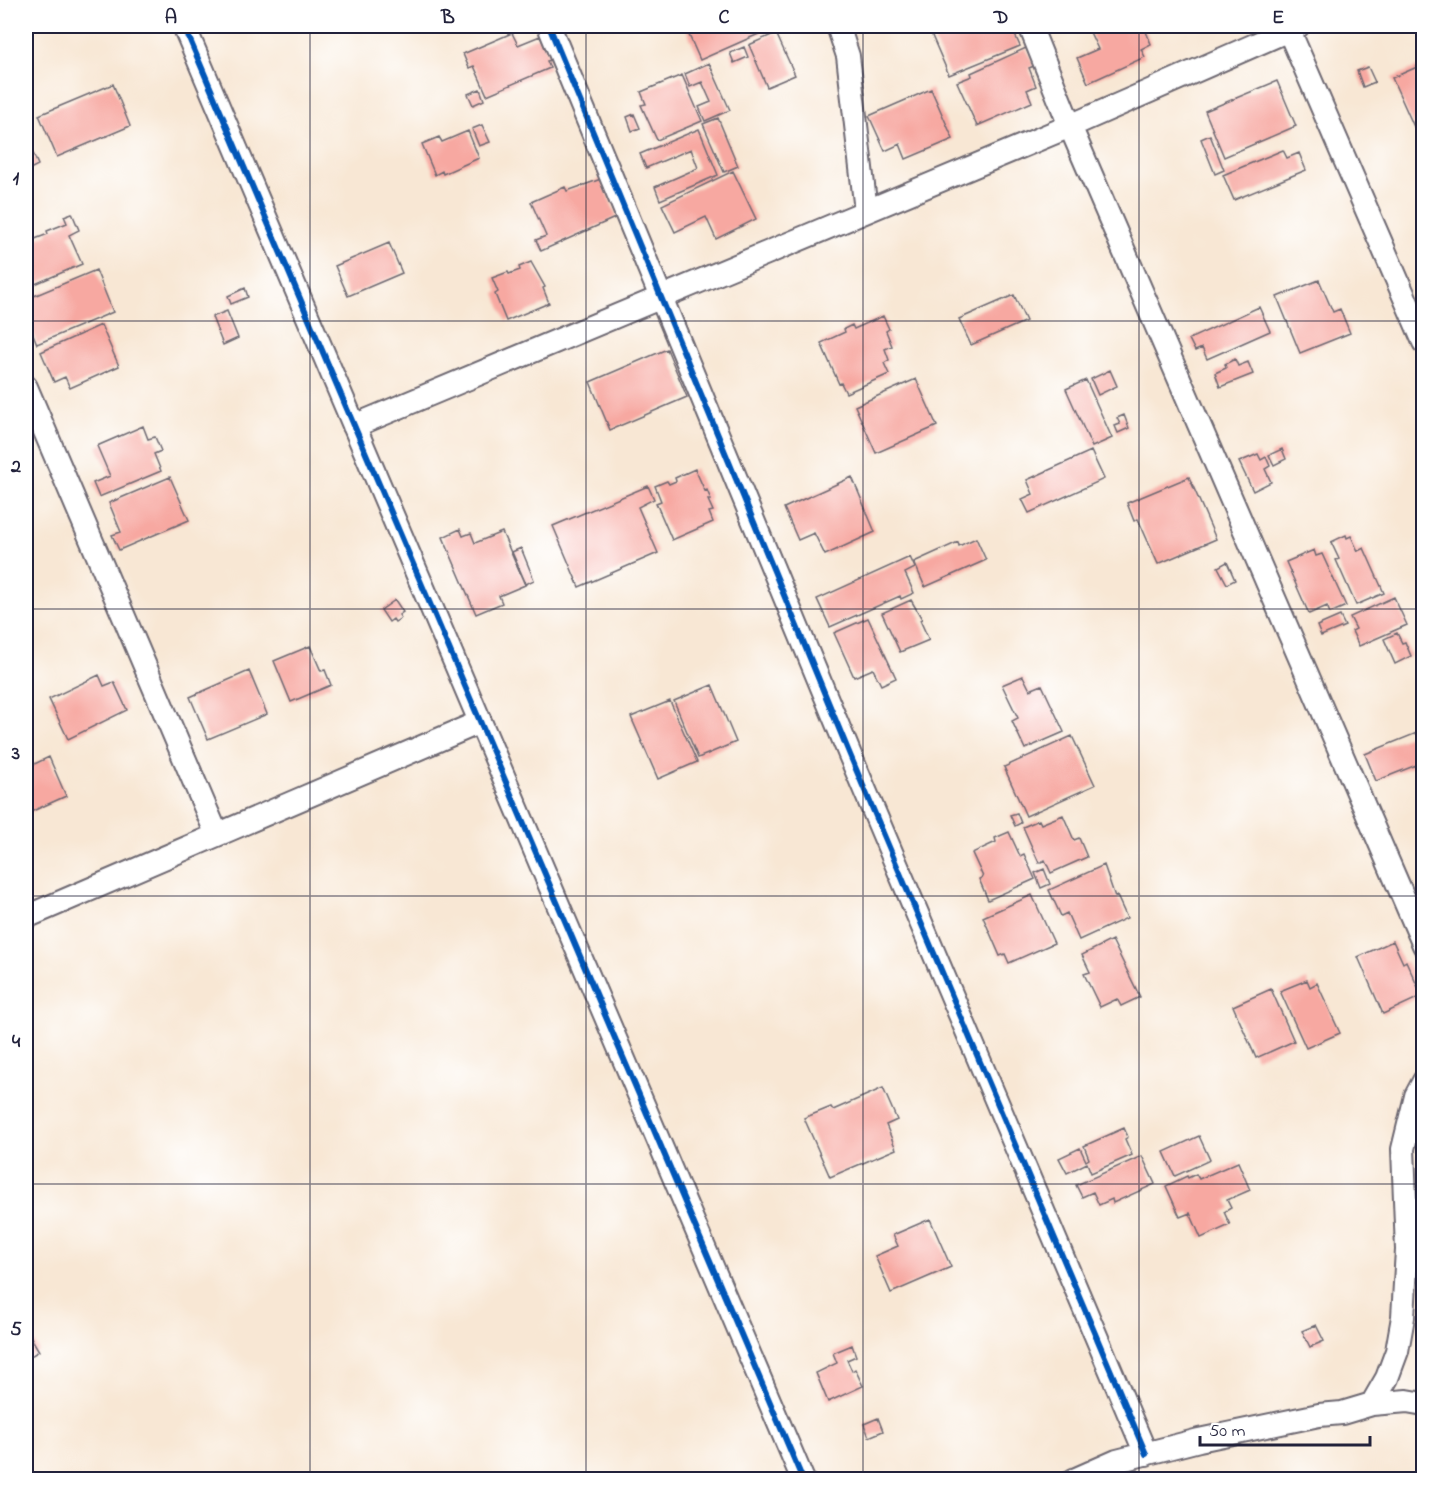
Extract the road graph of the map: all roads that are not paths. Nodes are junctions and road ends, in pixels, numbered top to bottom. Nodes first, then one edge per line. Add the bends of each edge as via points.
1 (184, 26) edge
2 (549, 26) edge
3 (838, 26) edge
4 (1030, 26) edge
5 (1291, 27) edge
6 (1070, 126) junction
7 (866, 211) junction
8 (661, 297) junction
9 (1424, 342) edge
10 (26, 387) edge
11 (354, 426) junction
12 (480, 722) junction
13 (217, 835) junction
14 (26, 917) edge
15 (1424, 945) edge
16 (1424, 1080) edge
17 (1372, 1404) junction
18 (1424, 1404) edge
19 (1146, 1454) junction
20 (803, 1479) edge
21 (1074, 1479) edge

1 - 11 street
2 - 8 street
3 - 7 street via 848,56
4 - 6 street
5 - 6 street
5 - 9 street
6 - 7 street
6 - 15 street
7 - 8 street
8 - 11 street
8 - 19 street
10 - 13 street
11 - 12 street
12 - 13 street
12 - 20 street
13 - 14 street
16 - 17 street via 1402,1149 1407,1250 1403,1317 1387,1378
17 - 18 street
17 - 19 street
19 - 21 street

